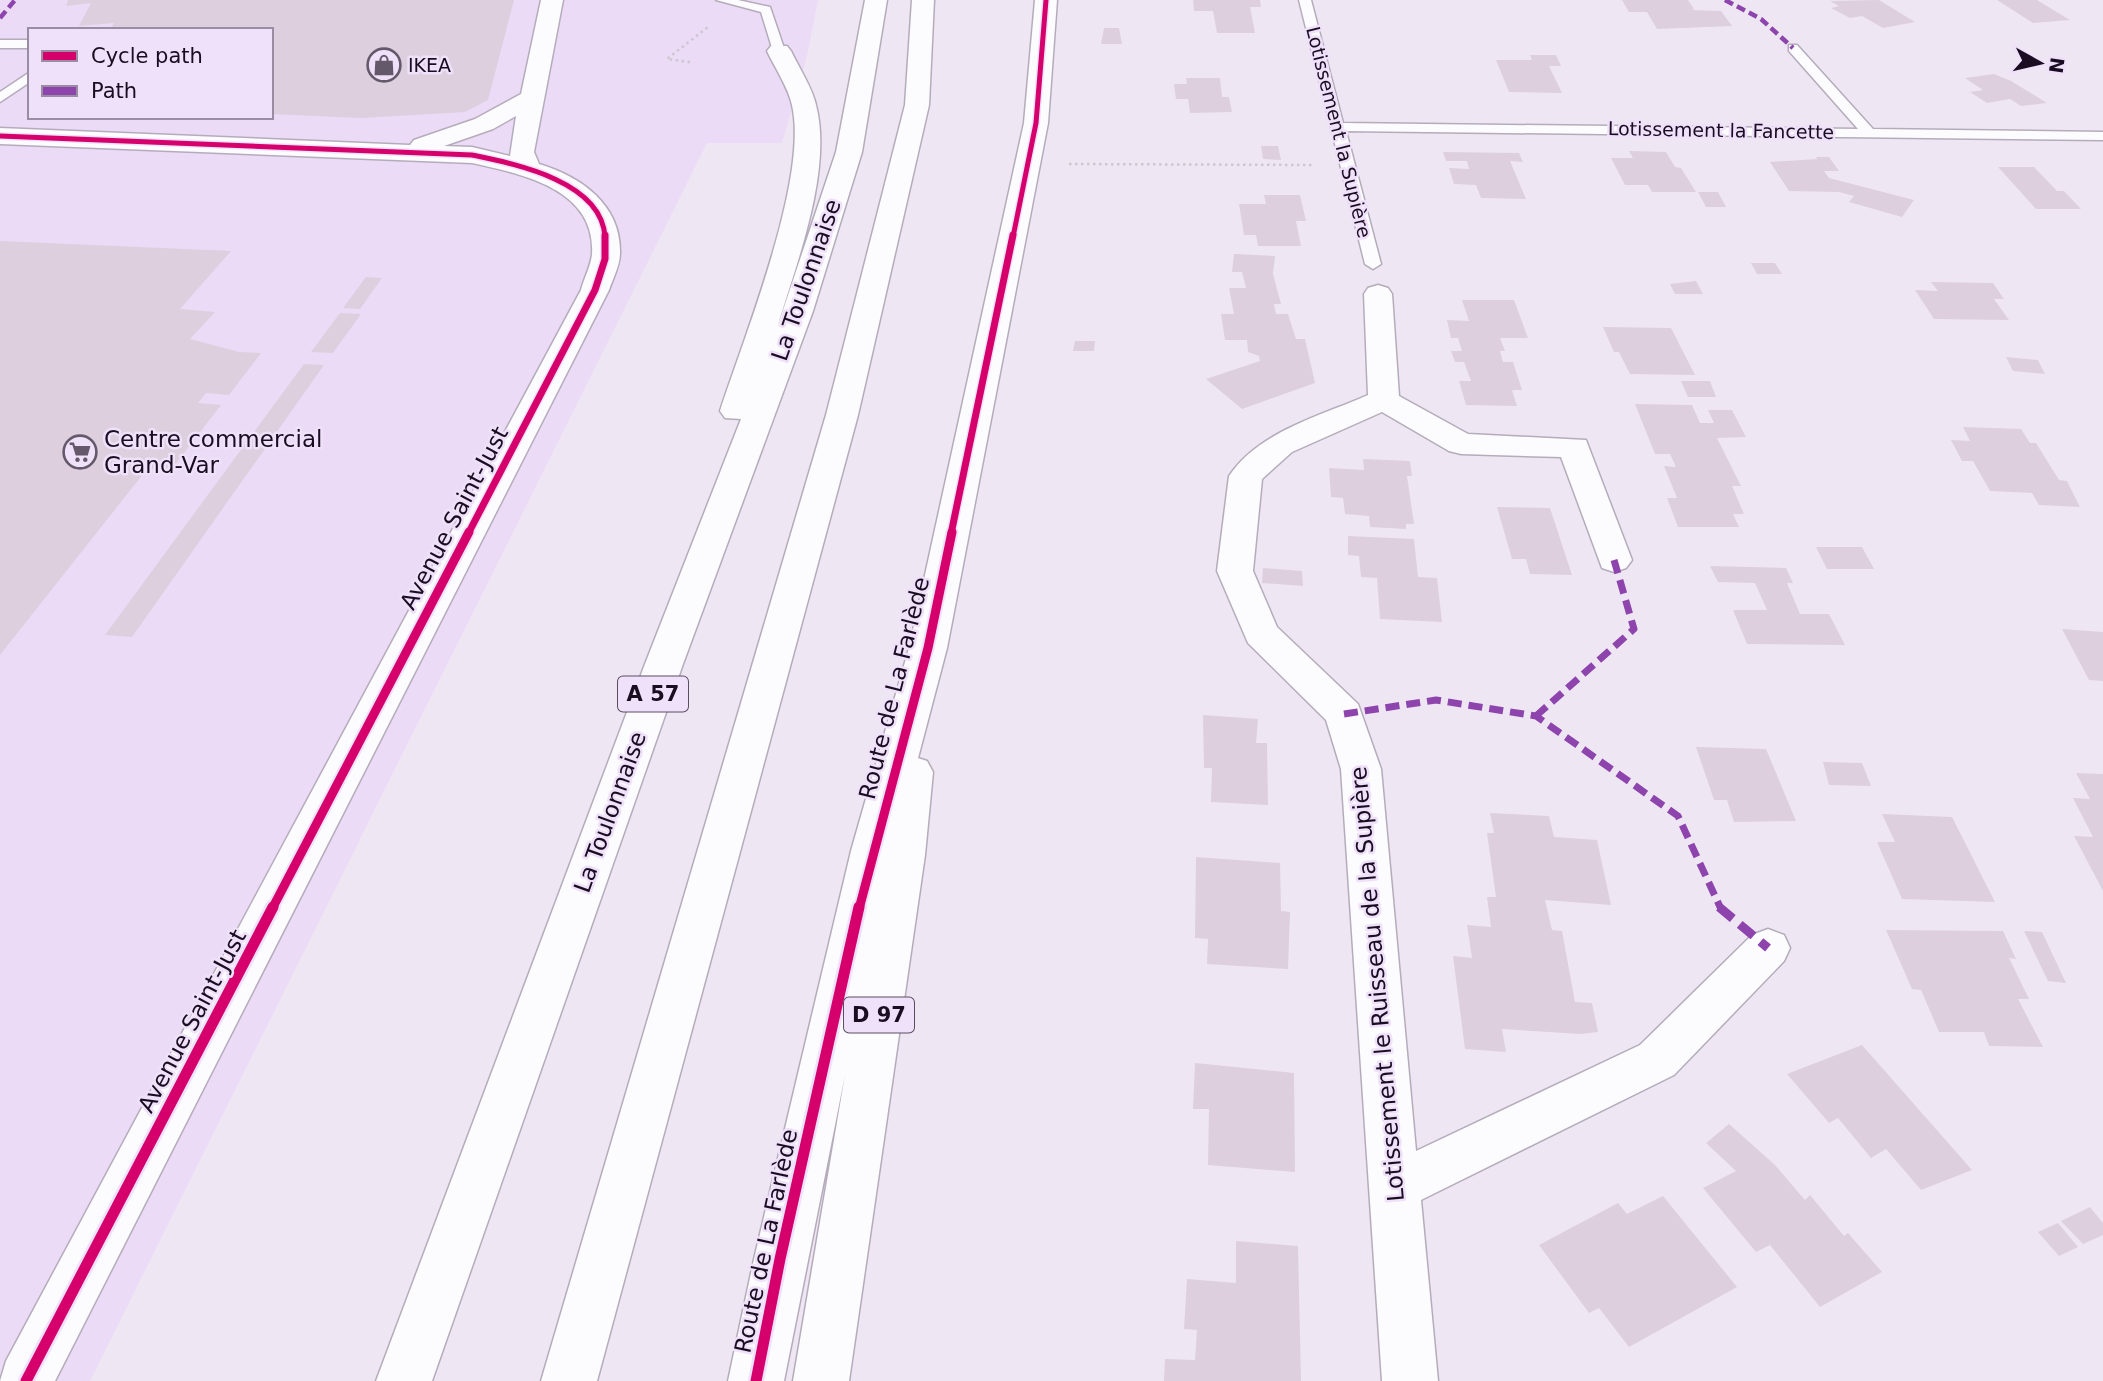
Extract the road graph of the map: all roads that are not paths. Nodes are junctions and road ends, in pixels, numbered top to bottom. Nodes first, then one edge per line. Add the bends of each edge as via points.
1 (552, 0) edge
2 (722, 0) edge
3 (876, 0) edge
4 (923, 0) edge
5 (1046, 0) edge
6 (1305, 0) edge
7 (0, 44) edge
8 (28, 44) edge
9 (1793, 48) dead end
10 (779, 51) joint
11 (28, 77) edge
12 (0, 98) edge
13 (530, 99) junction
14 (1338, 127) junction
15 (1867, 131) junction
16 (0, 136) edge
17 (2103, 136) edge
18 (384, 150) junction
19 (527, 166) junction
20 (1375, 279) joint
21 (1384, 400) junction
22 (1614, 561) dead end
23 (928, 648) junction
24 (664, 664) junction
25 (1768, 948) dead end
26 (1395, 1186) junction
27 (26, 1381) edge
28 (404, 1381) edge
29 (569, 1381) edge
30 (756, 1381) edge
31 (821, 1381) edge
32 (1410, 1381) edge

1 - 13 main road
2 - 10 lane via 766,10
3 - 24 main road, La Toulonnaise / A 57 via 849,152 798,311
4 - 29 main road via 917,106 842,415
5 - 23 main road, Route de La Farlède / D 97 via 1036,123
6 - 14 lane, Lotissement la Supière
7 - 8 lane
9 - 15 lane
10 - 24 main road via 804,104 808,149 797,208
11 - 12 lane
13 - 18 main road via 456,136
13 - 19 main road via 521,152
14 - 15 lane, Lotissement la Fancette
14 - 20 lane, Lotissement la Supière
15 - 17 lane, Lotissement la Fancette
16 - 18 main road, Avenue Saint-Just
18 - 19 main road, Avenue Saint-Just via 472,156
19 - 27 main road, Avenue Saint-Just via 566,184 601,215 607,254 595,290
20 - 21 main road
21 - 22 main road via 1461,444 1574,447
21 - 26 main road, Lotissement le Ruisseau de la Supière via 1280,445 1245,476 1235,571 1261,634 1344,714 1361,769
23 - 30 main road, Route de La Farlède / D 97 via 872,851
23 - 31 main road, Route de La Farlède / D 97 via 904,855
24 - 28 main road, La Toulonnaise / A 57
25 - 26 main road via 1657,1060
26 - 32 main road, Lotissement le Ruisseau de la Supière

